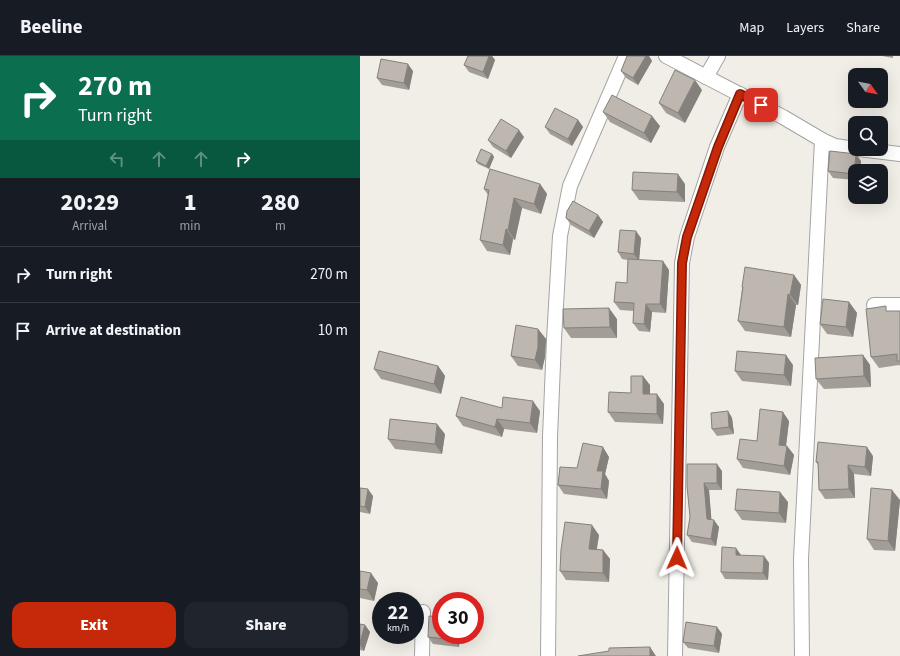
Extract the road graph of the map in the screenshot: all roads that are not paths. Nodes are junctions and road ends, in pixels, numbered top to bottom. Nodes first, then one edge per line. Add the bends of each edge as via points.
1 (626, 56) edge
2 (666, 56) edge
3 (718, 56) edge
4 (706, 76) junction
5 (740, 94) junction
6 (822, 140) junction
7 (848, 148) edge
8 (888, 153) edge
9 (900, 154) edge
10 (874, 304) dead end
11 (900, 305) edge
12 (422, 644) edge
13 (422, 656) edge
14 (548, 656) edge
15 (675, 656) edge
16 (802, 656) edge

1 - 14 street via 570,186 560,236 550,436
2 - 4 street
3 - 4 street
4 - 5 street
5 - 6 street
5 - 15 street via 705,184 687,237 682,263
6 - 7 street
6 - 16 street via 802,551
8 - 9 street
10 - 11 street
12 - 13 street

